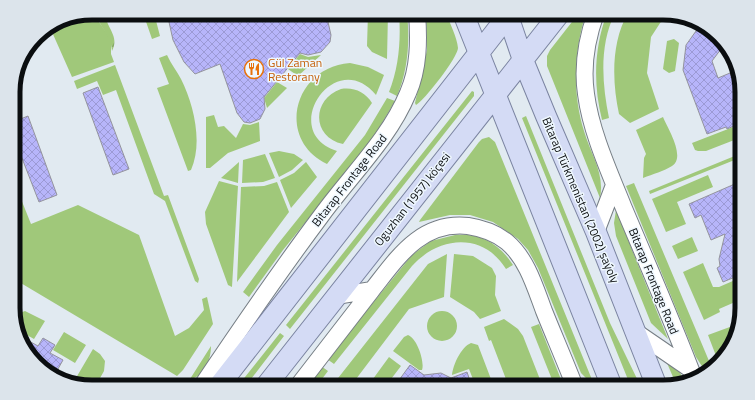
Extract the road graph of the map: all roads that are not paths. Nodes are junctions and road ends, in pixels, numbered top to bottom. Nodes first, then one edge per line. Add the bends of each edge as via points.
1 (417, 20) edge
2 (466, 20) edge
3 (504, 20) edge
4 (511, 20) edge
5 (554, 20) edge
6 (594, 20) edge
7 (478, 52) junction
8 (523, 60) junction
9 (494, 94) junction
10 (614, 185) junction
11 (321, 216) junction
12 (596, 232) junction
13 (305, 275) junction
14 (372, 290) junction
15 (336, 296) junction
16 (636, 332) junction
17 (692, 374) edge
18 (206, 380) edge
19 (223, 380) edge
20 (270, 380) edge
21 (301, 380) edge
22 (572, 380) edge
23 (609, 380) edge
24 (654, 380) edge

1 - 11 street, Bitarap Frontage Road via 417,56 412,81 403,104 389,128
2 - 7 main road
3 - 7 main road
4 - 8 main road, Bitarap Türkmenistan (2002) şaýoly
5 - 8 main road, Oguzhan (1957) köçesi
6 - 10 street, Bitarap Frontage Road via 586,52 586,94 591,121
7 - 9 main road
7 - 13 main road
8 - 9 main road, Oguzhan (1957) köçesi
8 - 12 main road, Bitarap Türkmenistan (2002) şaýoly
9 - 15 main road, Oguzhan (1957) köçesi
9 - 23 main road
10 - 12 street
10 - 17 street, Bitarap Frontage Road
11 - 13 street
11 - 18 street, Bitarap Frontage Road
12 - 16 main road, Bitarap Türkmenistan (2002) şaýoly
13 - 19 main road
14 - 15 street
14 - 21 street
14 - 22 street via 406,248 430,231 444,226 460,225 494,234 512,247 526,268
15 - 20 main road, Oguzhan (1957) köçesi
16 - 17 street
16 - 24 main road, Bitarap Türkmenistan (2002) şaýoly

